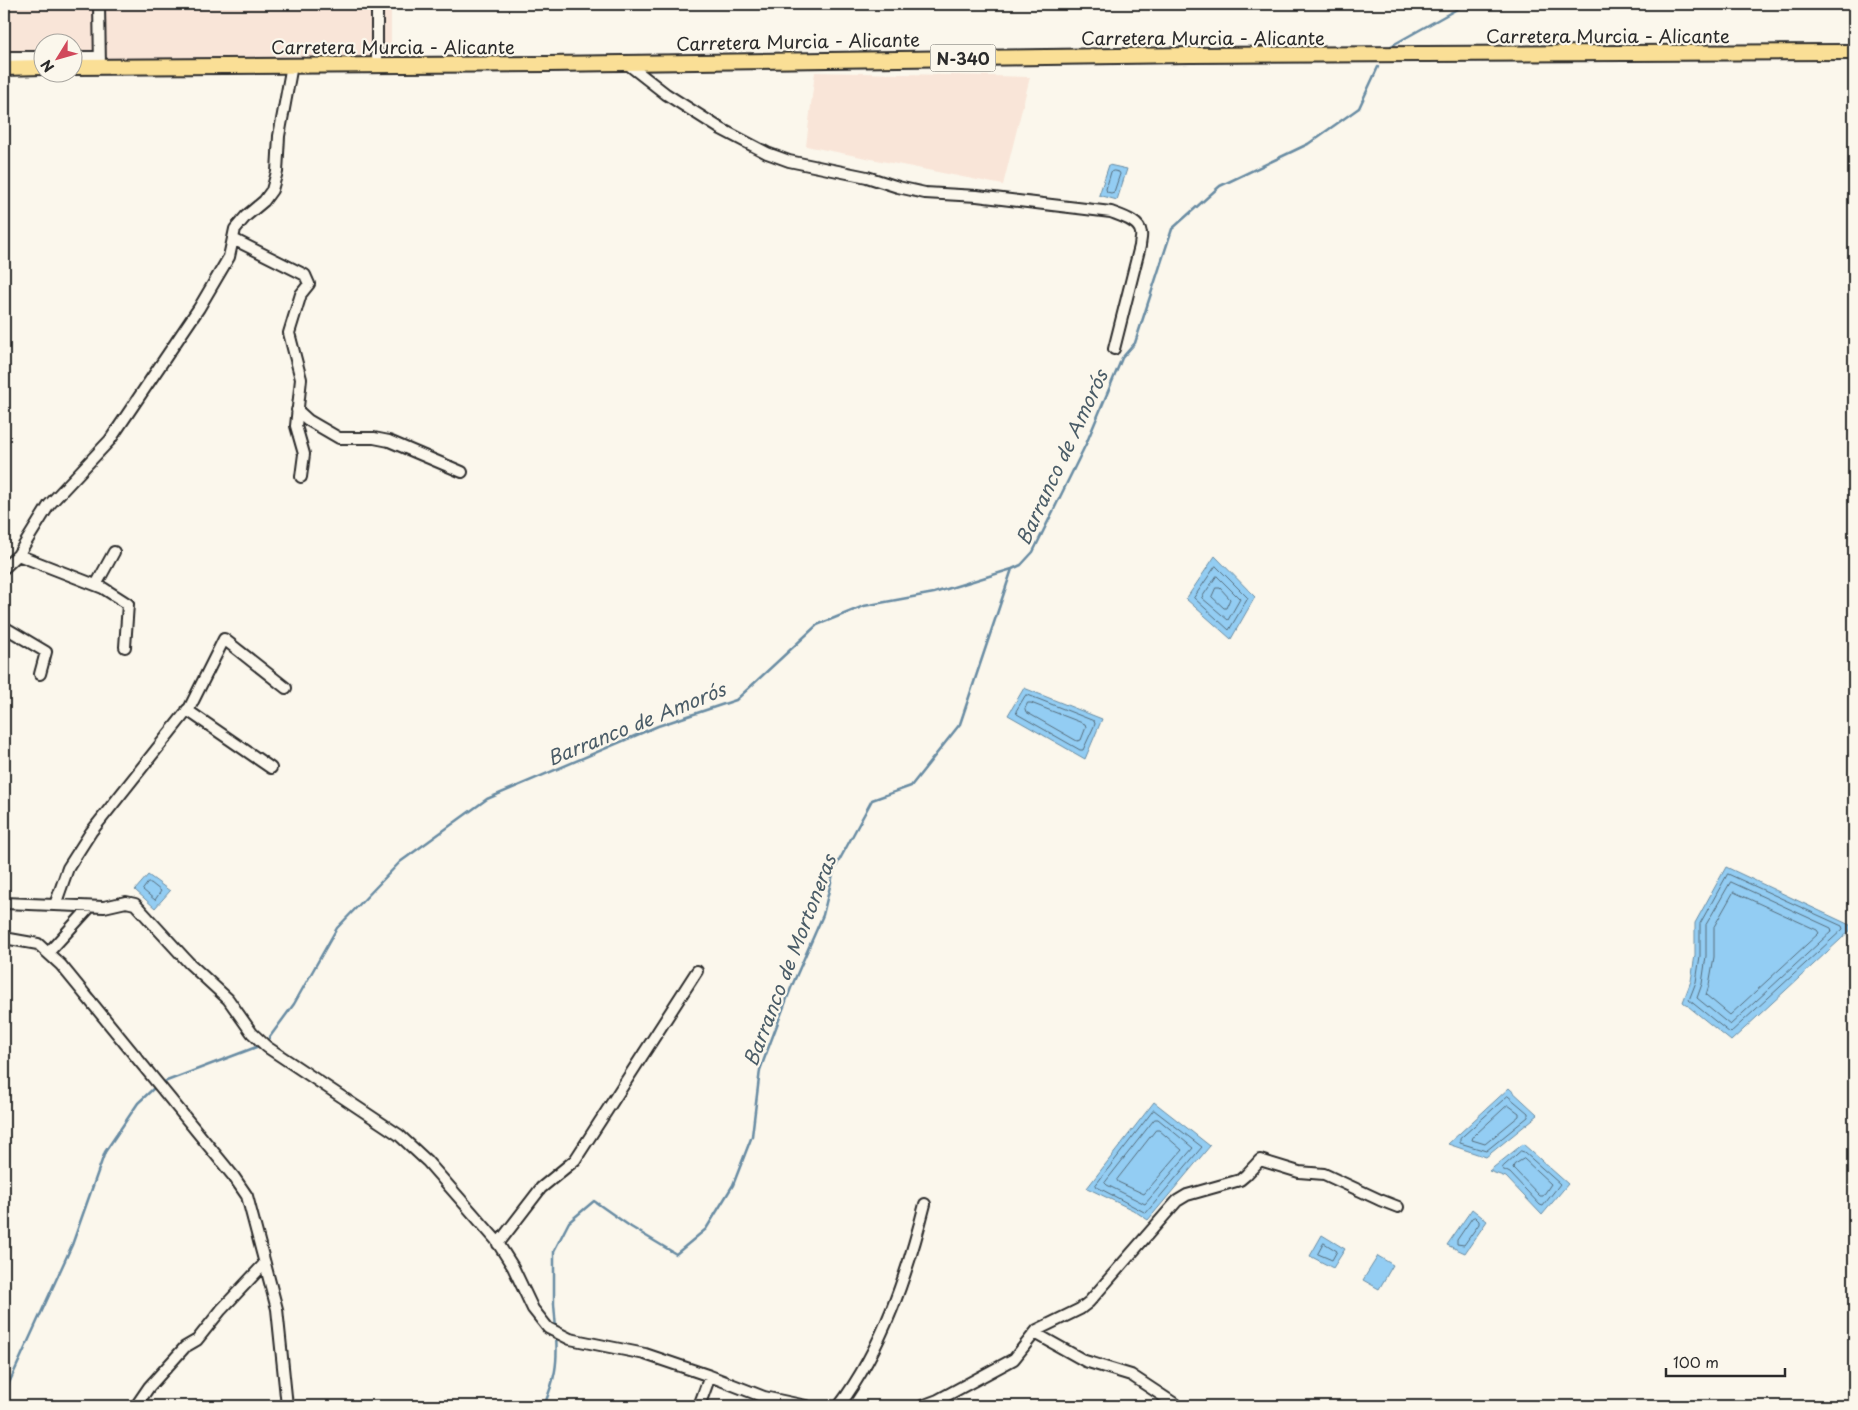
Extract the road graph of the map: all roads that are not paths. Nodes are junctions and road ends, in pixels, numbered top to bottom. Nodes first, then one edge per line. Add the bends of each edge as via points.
1 (99, 4) edge
2 (376, 4) edge
3 (1854, 52) edge
4 (4, 57) edge
5 (32, 57) edge
6 (82, 59) edge
7 (100, 62) junction
8 (625, 62) junction
9 (82, 65) edge
10 (292, 65) junction
11 (377, 65) junction
12 (32, 67) edge
13 (4, 68) edge
14 (233, 239) junction
15 (1114, 349) dead end
16 (297, 410) junction
17 (462, 472) dead end
18 (301, 476) dead end
19 (114, 552) dead end
20 (18, 555) junction
21 (4, 568) edge
22 (96, 585) junction
23 (4, 628) edge
24 (125, 647) dead end
25 (40, 674) dead end
26 (286, 688) dead end
27 (187, 710) junction
28 (271, 768) dead end
29 (4, 903) edge
30 (55, 905) junction
31 (90, 906) junction
32 (4, 938) edge
33 (48, 953) junction
34 (697, 971) dead end
35 (925, 1204) dead end
36 (1398, 1207) dead end
37 (498, 1244) junction
38 (264, 1263) junction
39 (1035, 1333) junction
40 (710, 1376) junction
41 (136, 1406) edge
42 (287, 1406) edge
43 (699, 1406) edge
44 (806, 1406) edge
45 (839, 1406) edge
46 (922, 1406) edge
47 (1178, 1406) edge

1 - 7 street
2 - 11 street
3 - 8 highway, Carretera Murcia - Alicante / N-340
4 - 5 street
6 - 7 street
7 - 9 highway, Carretera Murcia - Alicante / N-340
7 - 10 highway, Carretera Murcia - Alicante / N-340
8 - 11 highway, Carretera Murcia - Alicante / N-340
8 - 15 street via 666,94 721,129 789,161 867,176 925,193 1112,212 1124,217 1137,225 1141,233
10 - 11 highway, Carretera Murcia - Alicante / N-340
10 - 14 street via 272,190 235,229
12 - 13 highway
14 - 16 street via 305,275 309,284 301,294 288,332 300,379
14 - 20 street via 228,257 199,308 110,440 49,505
16 - 17 street via 339,438 389,441
16 - 18 street via 296,426 304,454
19 - 22 street
20 - 21 street
20 - 22 street
22 - 24 street via 128,604
23 - 25 street via 46,652
26 - 27 street via 224,639
27 - 28 street
27 - 30 street via 91,832 68,868
29 - 30 street
30 - 31 street
31 - 33 street
31 - 37 street via 135,904 189,963 228,999 266,1047 399,1135 427,1162
32 - 33 street via 38,944
33 - 38 street via 234,1177 247,1196
34 - 37 street via 575,1160 541,1188
35 - 45 street via 891,1312 865,1366
36 - 39 street via 1324,1174 1299,1172 1260,1160 1240,1180 1187,1195 1177,1201 1089,1302
37 - 40 street via 513,1266 533,1309 548,1328 570,1339 645,1354
38 - 41 street via 198,1340 185,1347
38 - 42 street via 277,1309
39 - 46 street via 1014,1359
39 - 47 street via 1085,1361 1131,1375
40 - 43 street
40 - 44 street via 764,1397

